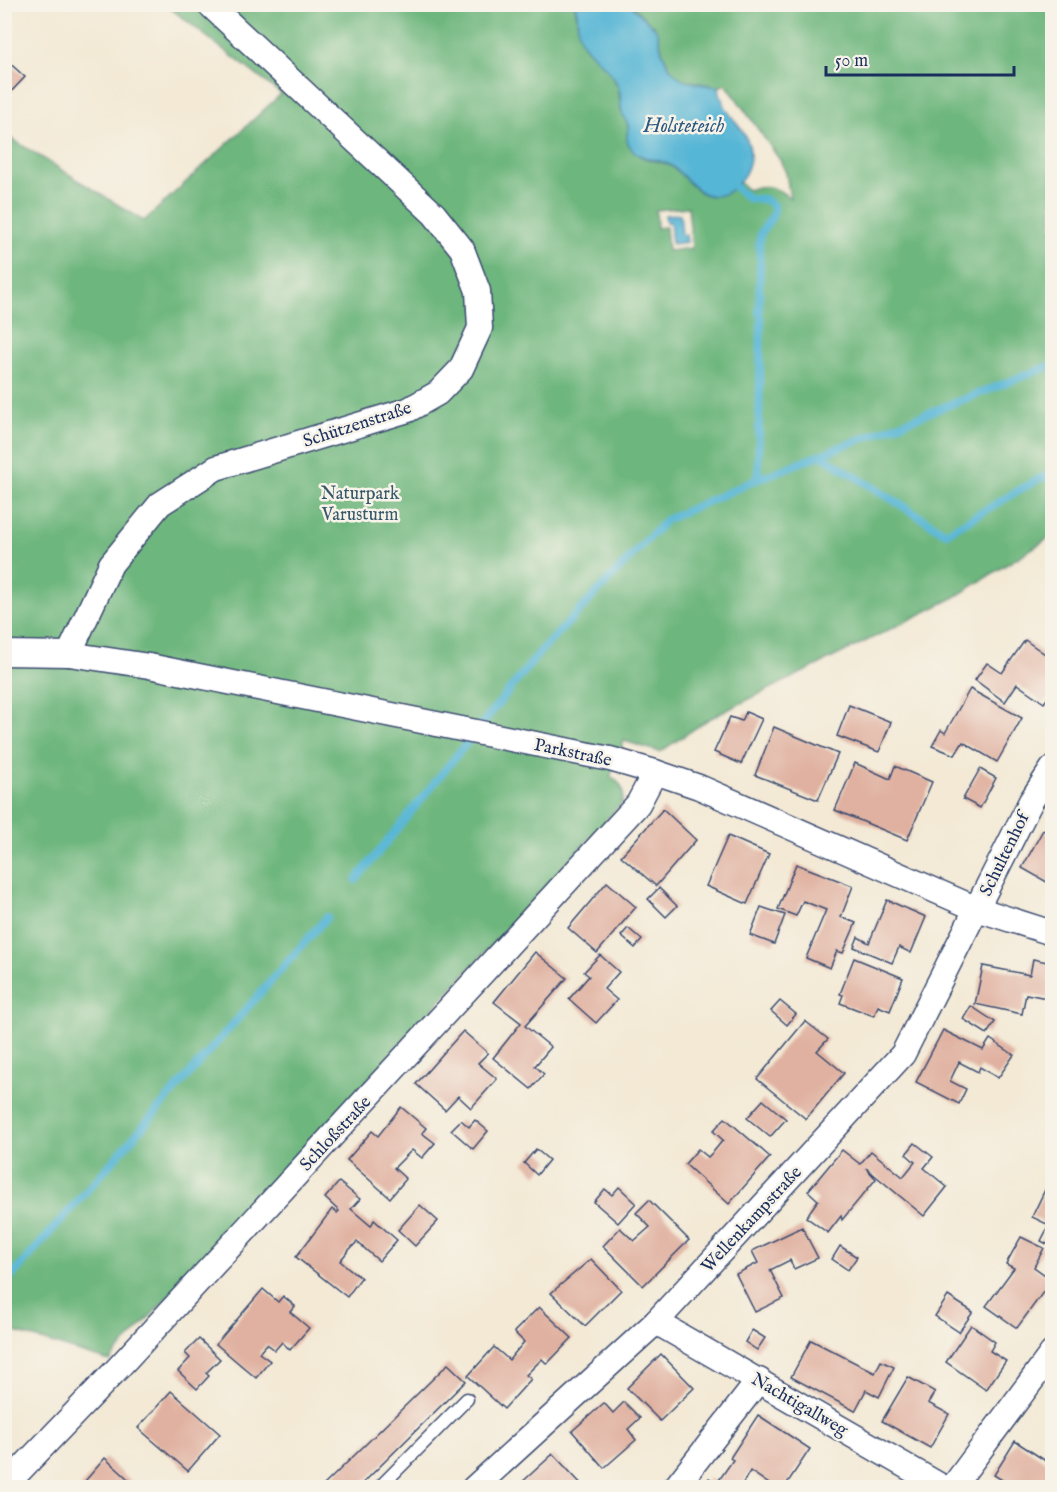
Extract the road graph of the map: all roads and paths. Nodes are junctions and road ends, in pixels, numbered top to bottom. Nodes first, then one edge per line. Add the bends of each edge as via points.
1 (209, 4) edge
2 (4, 653) edge
3 (69, 654) junction
4 (1053, 769) edge
5 (655, 771) junction
6 (977, 909) junction
7 (1053, 933) edge
8 (656, 1322) junction
9 (1053, 1353) edge
10 (759, 1380) junction
11 (467, 1399) dead end
12 (4, 1487) edge
13 (379, 1488) edge
14 (474, 1488) edge
15 (675, 1488) edge
16 (944, 1488) edge
17 (952, 1488) edge

1 - 3 street, Schützenstraße via 434,214 462,249 478,291 480,328 461,369 438,393 408,410 216,468 160,504 111,564
2 - 3 street
3 - 5 street, Parkstraße via 149,666
4 - 6 street, Schultenhof via 1031,801
5 - 6 street, Parkstraße
5 - 12 street, Schloßstraße via 638,804
6 - 7 street, Parkstraße
6 - 8 street, Wellenkampstraße via 903,1054
8 - 10 street, Nachtigallweg
8 - 14 street, Wellenkampstraße
9 - 17 street
10 - 15 street
10 - 16 street, Nachtigallweg
11 - 13 lane

